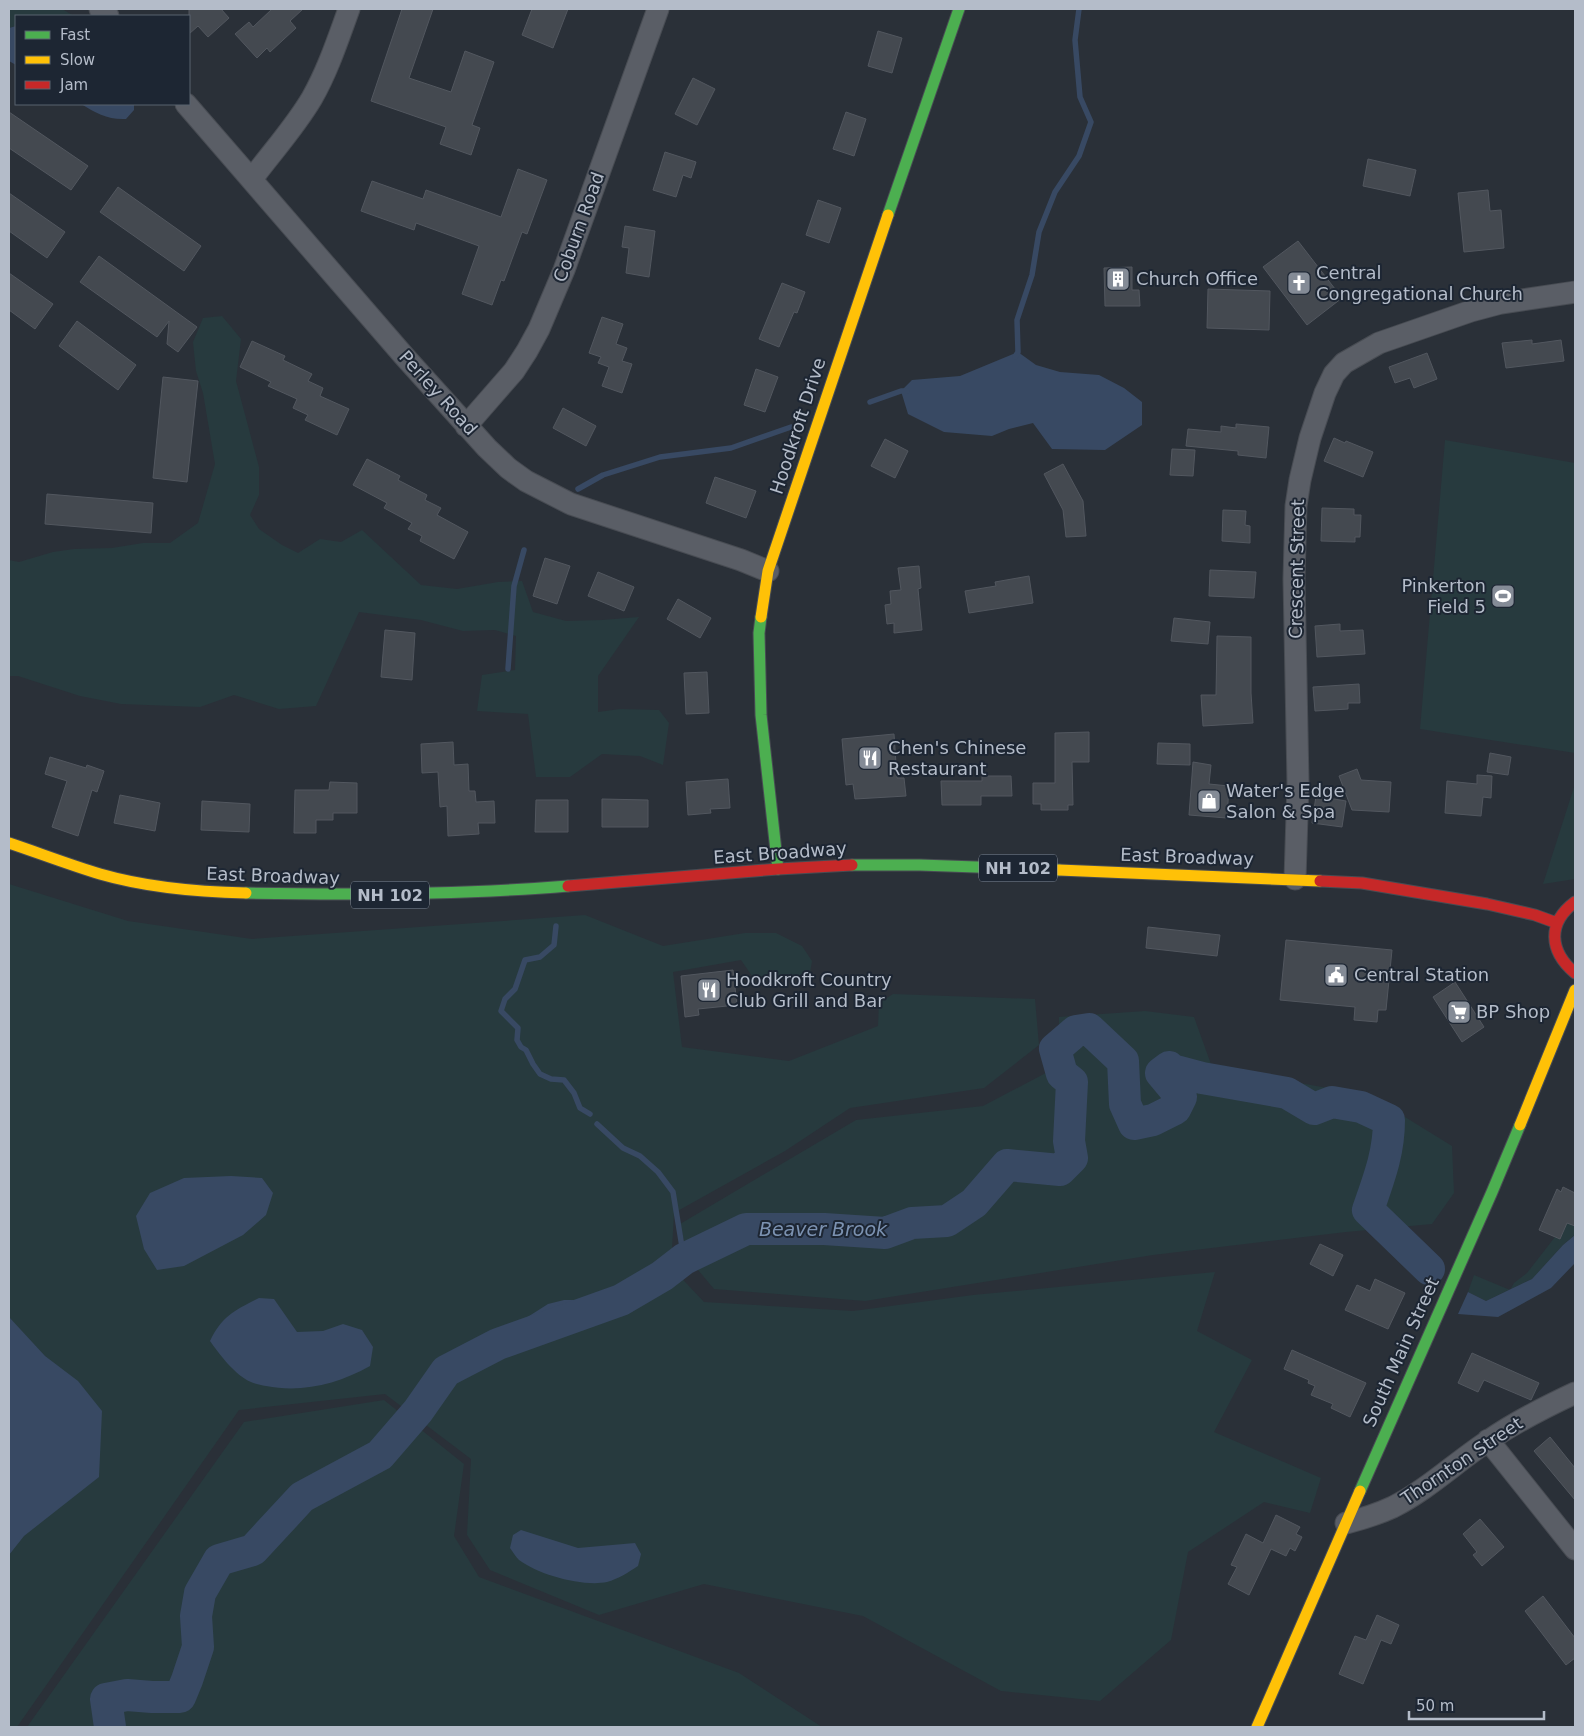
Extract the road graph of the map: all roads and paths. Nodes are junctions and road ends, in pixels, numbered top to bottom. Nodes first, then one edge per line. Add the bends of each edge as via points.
1 (349, 9) edge
2 (658, 9) edge
3 (959, 9) edge
4 (187, 105) edge
5 (252, 179) junction
6 (1575, 292) edge
7 (466, 426) junction
8 (768, 571) junction
9 (9, 843) edge
10 (778, 868) junction
11 (1295, 879) junction
12 (1575, 902) edge
13 (1557, 923) junction
14 (1575, 973) edge
15 (1575, 990) edge
16 (1575, 1393) edge
17 (1488, 1440) junction
18 (1346, 1523) junction
19 (1575, 1550) edge
20 (1257, 1727) edge

1 - 5 street via 312,98
2 - 7 street, Coburn Road via 564,270 539,329 514,370
3 - 8 main road, Hoodkroft Drive
4 - 5 street, Perley Road
5 - 7 street, Perley Road
6 - 11 street, Crescent Street via 1471,311 1379,343 1344,363 1324,393 1310,438 1296,506 1294,588 1298,783
7 - 8 street, Perley Road via 508,468 554,497
8 - 10 main road, Hoodkroft Drive via 759,633 759,659 761,716
9 - 10 main road, East Broadway / NH 102 via 100,874 203,892 351,896 425,894 561,887
10 - 11 main road, East Broadway / NH 102 via 920,865
11 - 13 main road, East Broadway / NH 102 via 1362,883 1488,904
12 - 13 main road via 1563,912
13 - 14 main road via 1554,937 1557,951 1564,964
15 - 18 main road, South Main Street via 1492,1192
16 - 17 street, Thornton Street via 1529,1415
17 - 18 street, Thornton Street via 1393,1507
17 - 19 street
18 - 20 main road, South Main Street

